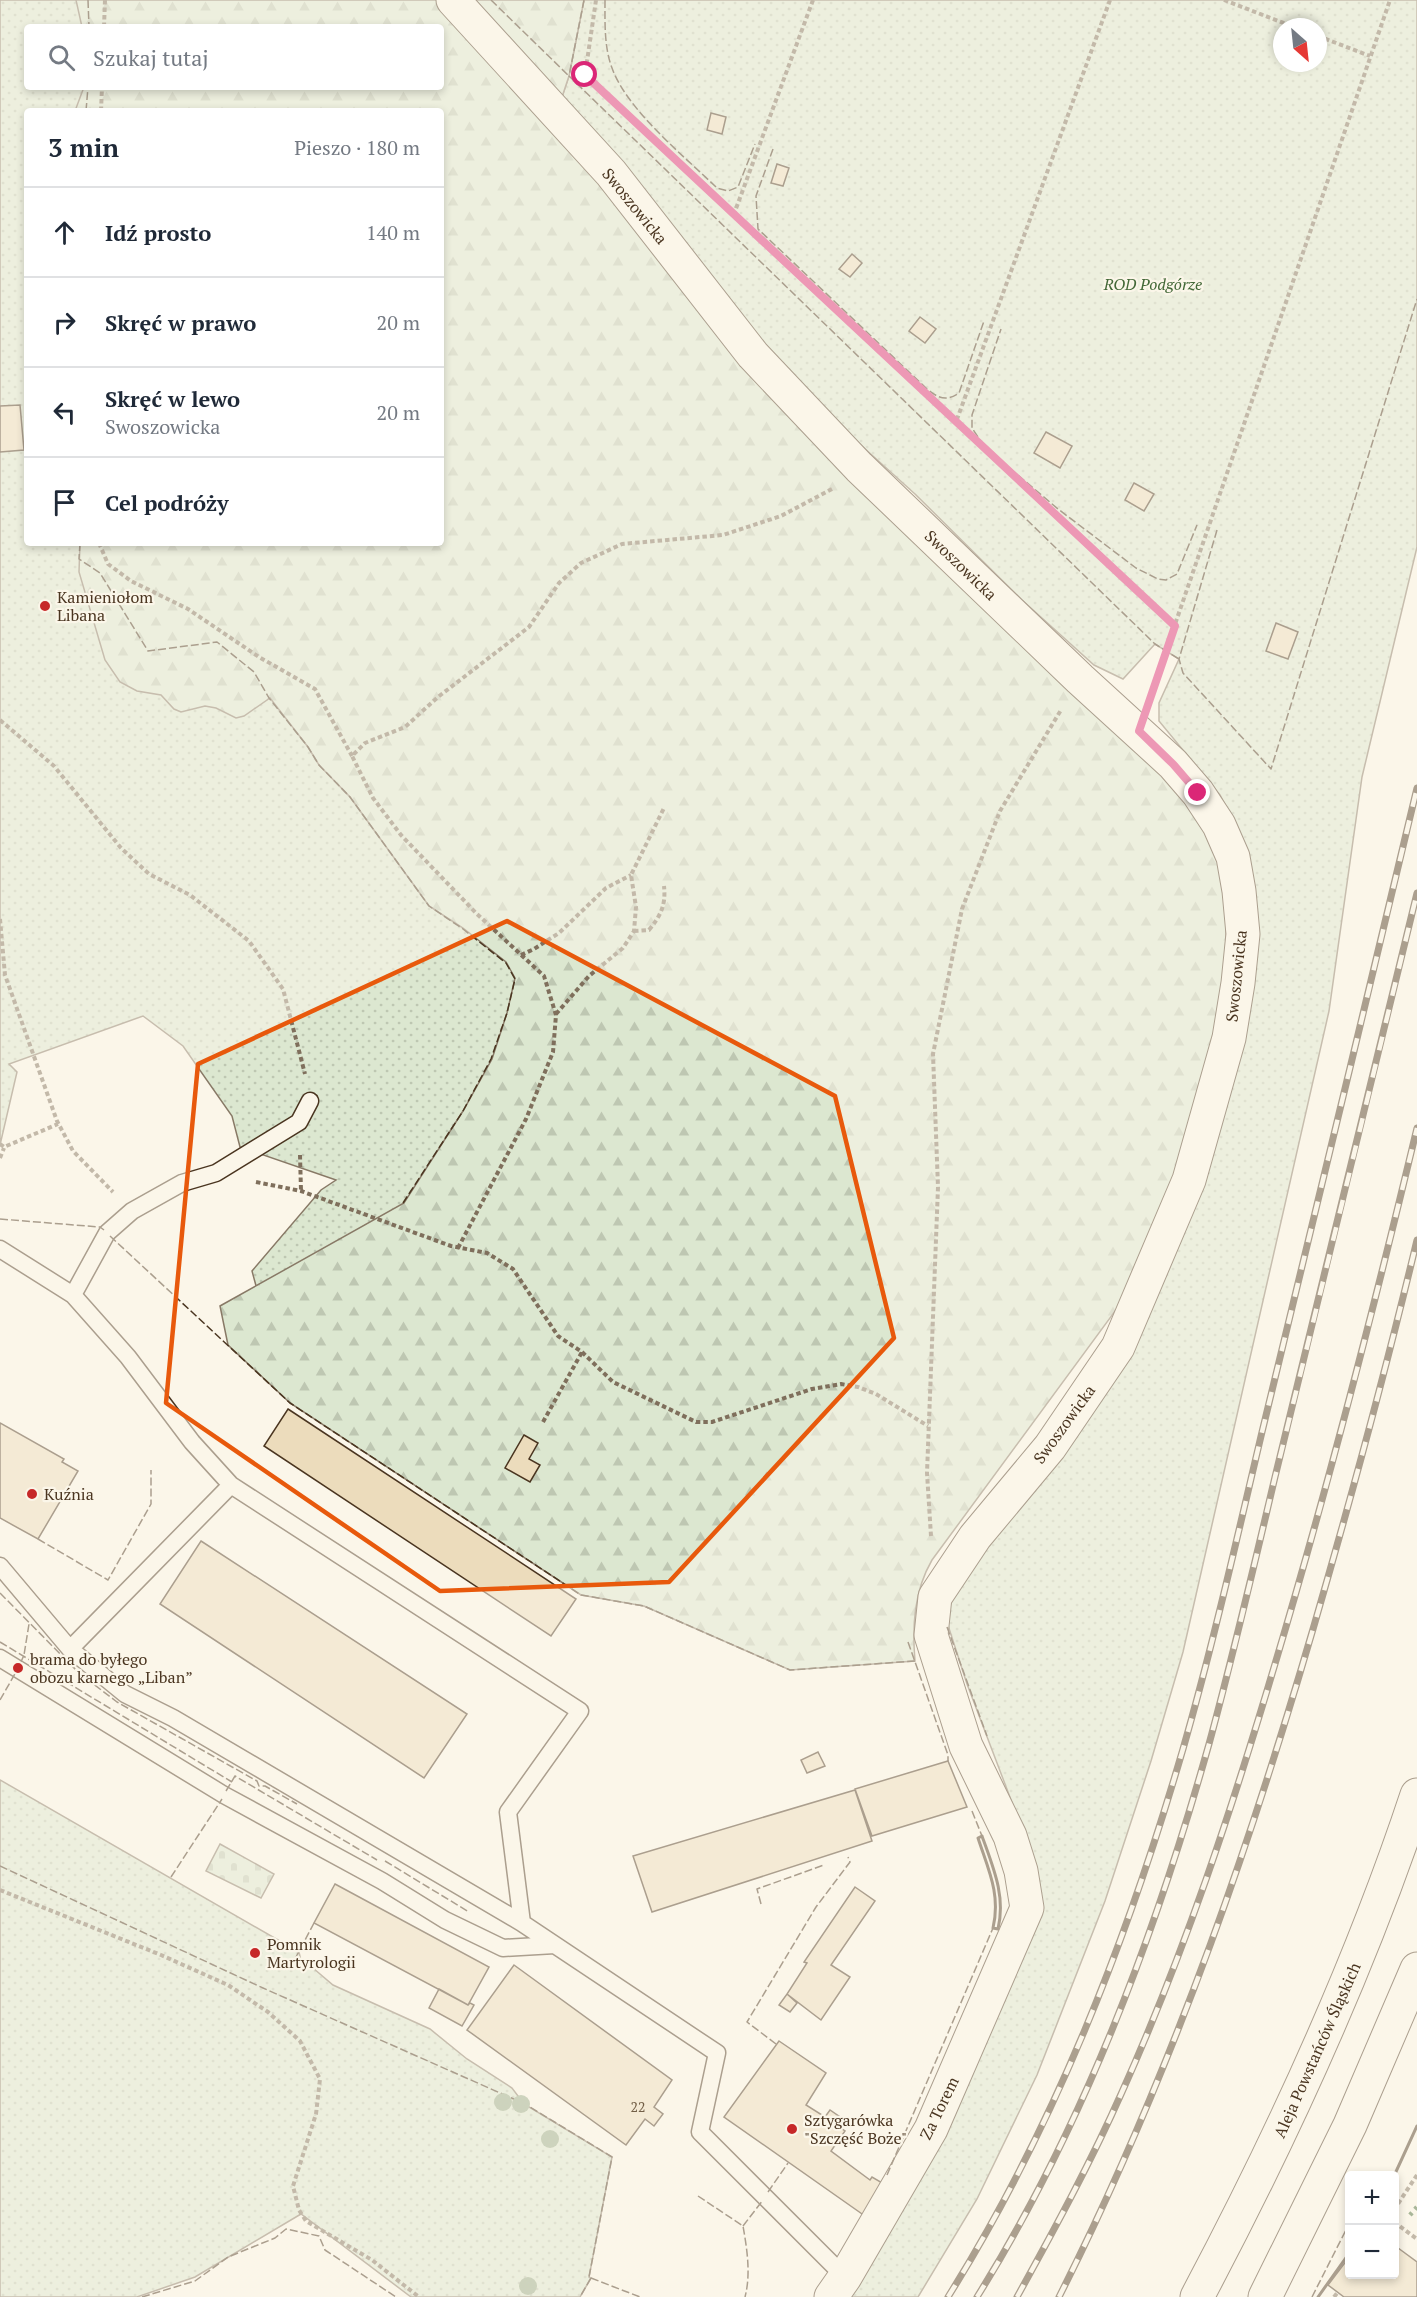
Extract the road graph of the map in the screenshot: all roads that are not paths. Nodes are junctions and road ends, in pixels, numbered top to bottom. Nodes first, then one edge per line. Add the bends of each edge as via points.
1 (453, 0) edge
2 (310, 1101) road end
3 (0, 1249) edge
4 (73, 1295) junction
5 (231, 1485) junction
6 (0, 1566) edge
7 (70, 1649) junction
8 (0, 1658) edge
9 (1417, 1795) edge
10 (1027, 1908) joint
11 (522, 1923) junction
12 (555, 1945) junction
13 (1417, 1969) edge
14 (838, 2287) edge
15 (1197, 2297) edge
16 (1264, 2297) edge

1 - 10 street, Swoszowicka via 610,173 753,356 859,466 1173,764 1219,825 1233,857 1243,934 1238,983 1228,1038 1189,1180 1118,1347 1050,1447 975,1537 934,1597 931,1635 966,1746 1010,1836
2 - 4 lane via 298,1122 216,1173 183,1183 132,1211 107,1233
3 - 4 lane
4 - 5 lane
5 - 7 lane
5 - 11 lane via 579,1711 508,1812
6 - 7 lane
7 - 11 lane via 125,1694 173,1718
8 - 12 lane via 224,1795 445,1920 503,1948
9 - 15 street, Aleja Powstańców Śląskich via 1330,2025 1293,2109
10 - 14 street, Za Torem via 931,2129
11 - 12 lane
12 - 14 lane via 717,2053 700,2132
13 - 16 street via 1350,2125

